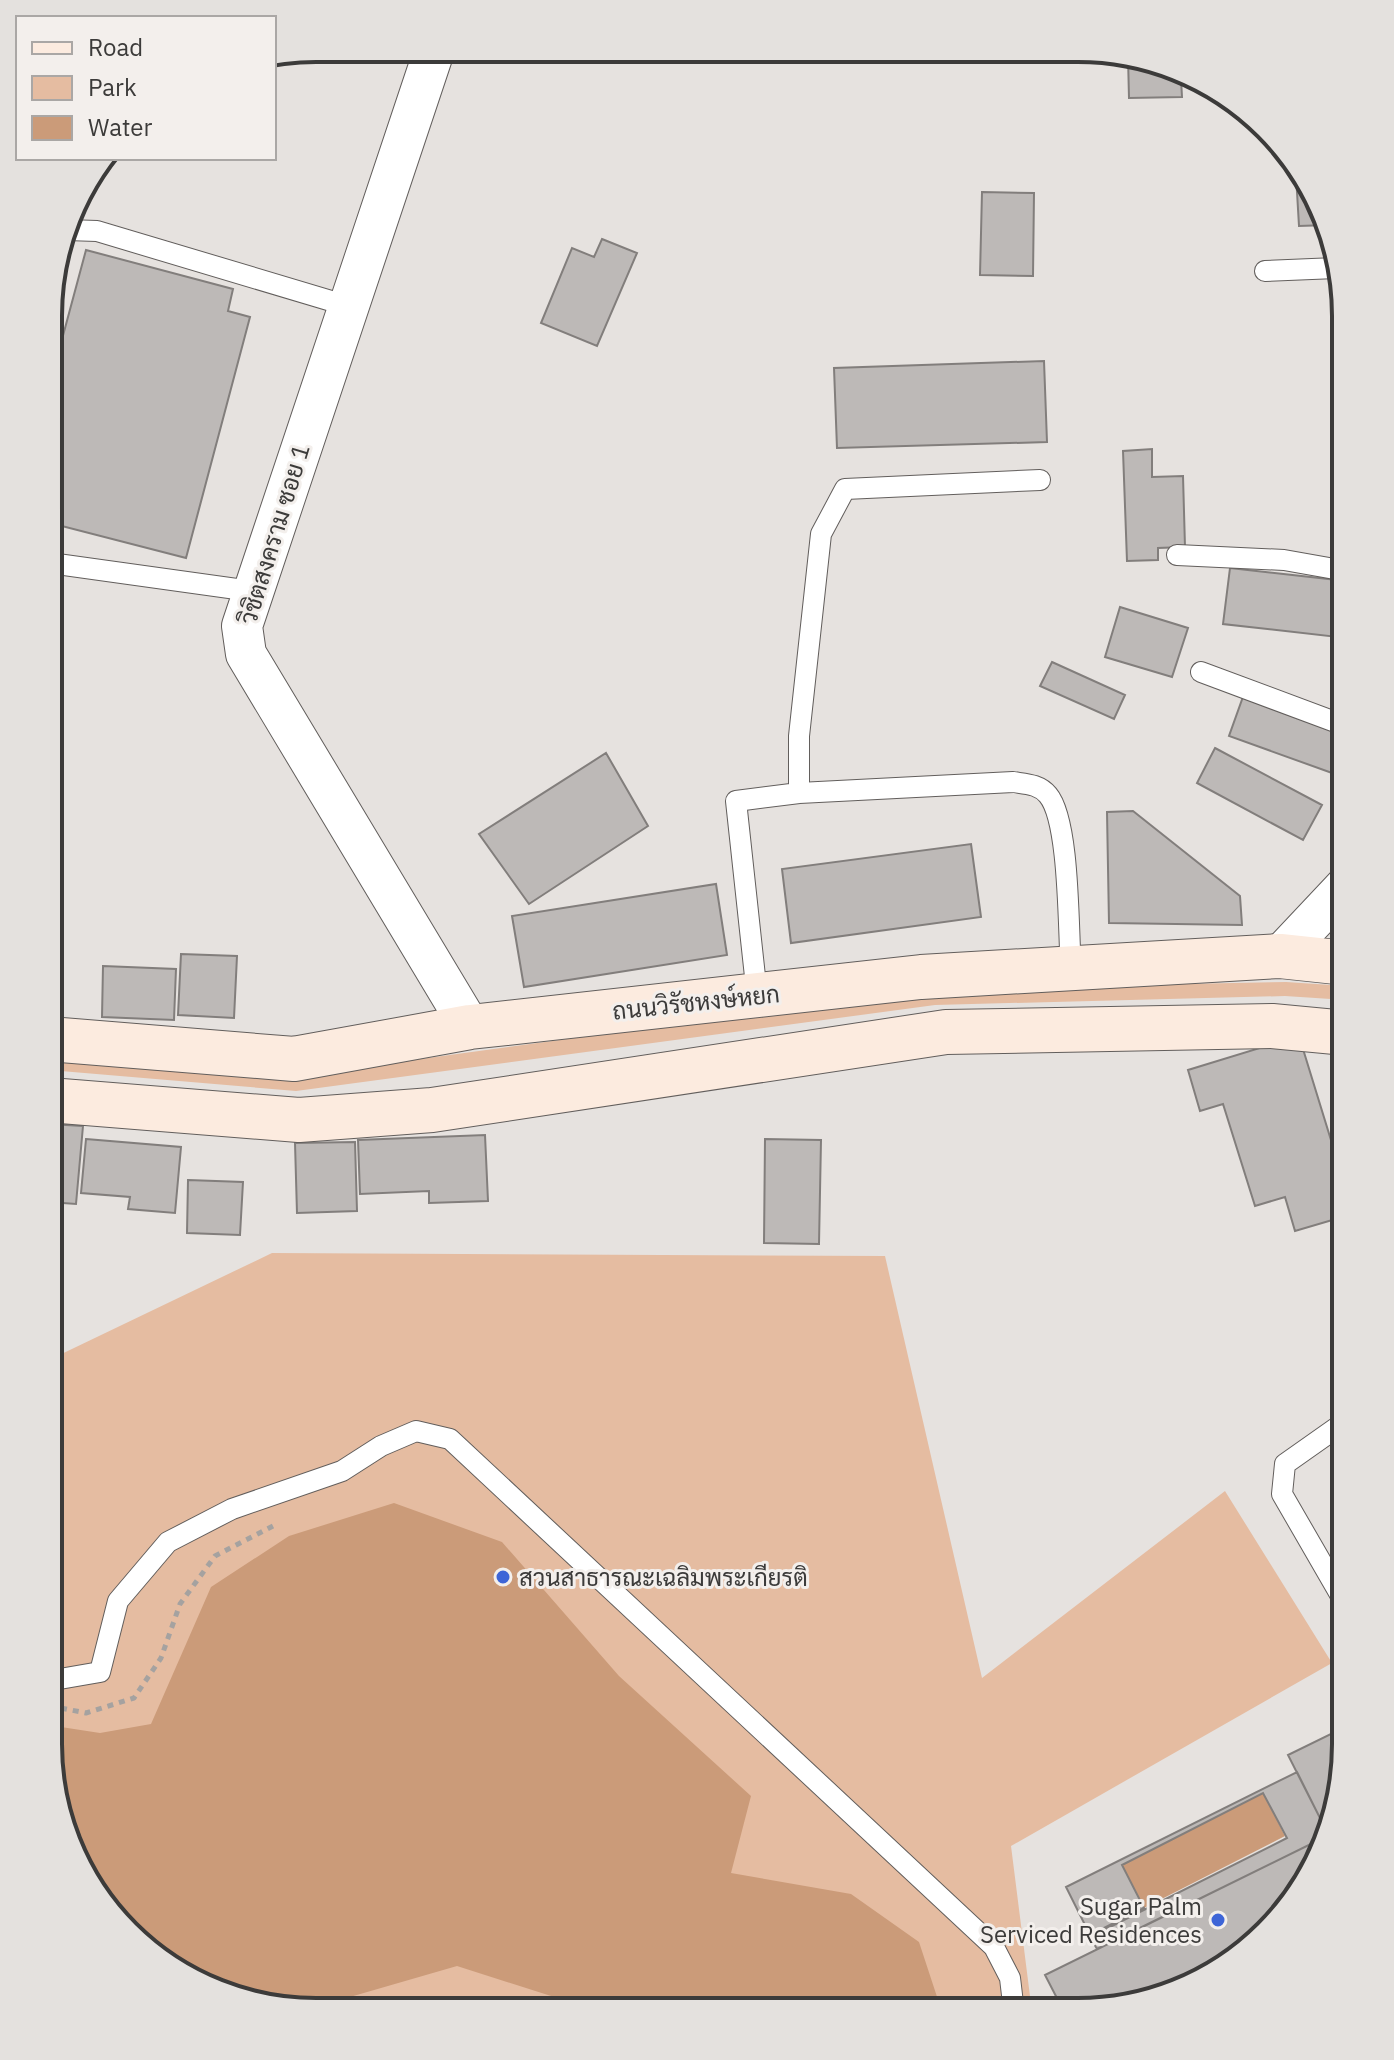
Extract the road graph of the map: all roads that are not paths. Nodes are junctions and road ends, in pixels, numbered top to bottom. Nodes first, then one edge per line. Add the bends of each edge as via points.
1 (430, 62) edge
2 (76, 230) edge
3 (1327, 268) edge
4 (1265, 271) dead end
5 (348, 306) junction
6 (1040, 480) dead end
7 (1177, 555) dead end
8 (62, 565) edge
9 (1332, 568) edge
10 (251, 591) junction
11 (1201, 672) dead end
12 (1332, 721) edge
13 (799, 793) junction
14 (1332, 901) edge
15 (1280, 956) junction
16 (1332, 961) edge
17 (1071, 969) junction
18 (757, 995) junction
19 (470, 1027) junction
20 (1332, 1032) edge
21 (62, 1040) edge
22 (62, 1101) edge
23 (1331, 1431) edge
24 (1331, 1579) edge
25 (62, 1679) edge
26 (1012, 1998) edge

1 - 5 street, วิชิตสงคราม ซอย 1
2 - 5 lane via 97,231
3 - 4 lane
5 - 10 street, วิชิตสงคราม ซอย 1
6 - 13 lane via 845,489 821,534 799,736
7 - 9 lane via 1284,560
8 - 10 lane
10 - 19 street, วิชิตสงคราม ซอย 1 via 242,626 246,654
11 - 12 lane
13 - 17 lane via 1013,782 1048,794 1061,820
13 - 18 lane via 736,801
14 - 15 street
15 - 16 main road, ถนนวิรัชหงษ์หยก
15 - 17 main road, ถนนวิรัชหงษ์หยก
17 - 18 main road, ถนนวิรัชหงษ์หยก via 921,977
18 - 19 main road, ถนนวิรัชหงษ์หยก
19 - 21 main road, ถนนวิรัชหงษ์หยก via 294,1059
20 - 22 main road via 1272,1026 946,1032 432,1110 299,1120
23 - 24 lane via 1285,1464 1282,1494
25 - 26 lane via 100,1672 118,1601 168,1542 232,1509 342,1471 416,1431 450,1439 994,1947 1010,1978

